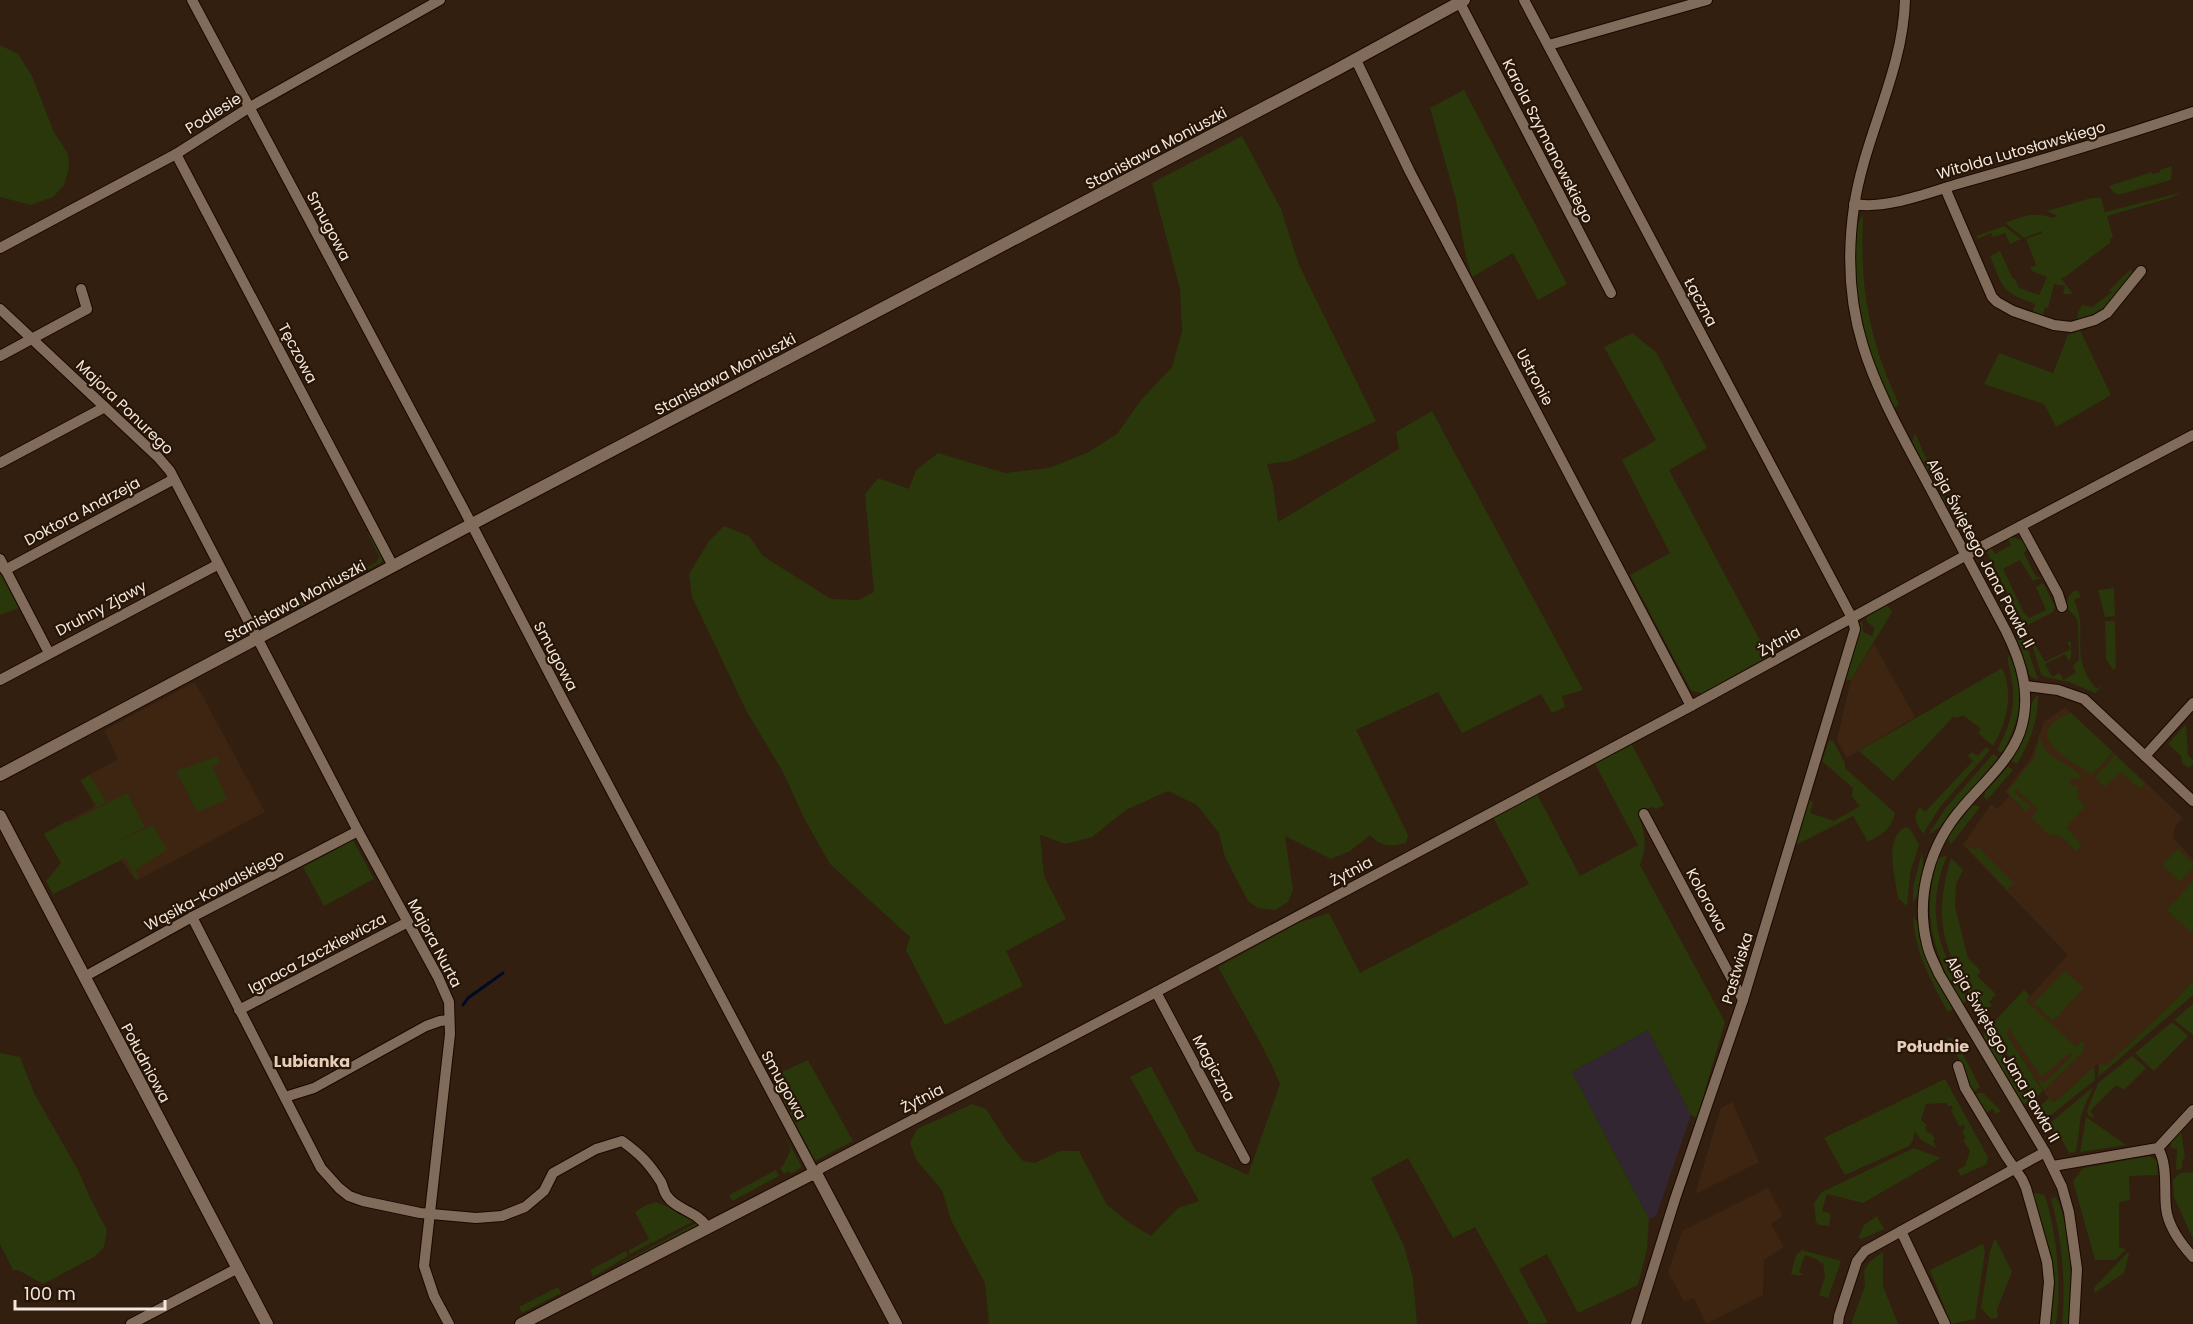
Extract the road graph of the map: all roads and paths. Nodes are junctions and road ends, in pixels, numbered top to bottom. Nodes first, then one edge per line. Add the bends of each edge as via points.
1 (192, 0) edge
2 (440, 0) edge
3 (1524, 0) edge
4 (1707, 0) edge
5 (1905, 0) edge
6 (1462, 1) edge
7 (1549, 45) junction
8 (1356, 60) junction
9 (249, 107) junction
10 (2192, 112) edge
11 (176, 154) junction
12 (1945, 188) junction
13 (1854, 204) junction
14 (0, 248) edge
15 (2140, 271) dead end
16 (81, 289) dead end
17 (1611, 293) dead end
18 (0, 309) edge
19 (32, 339) junction
20 (0, 356) edge
21 (105, 407) junction
22 (2193, 435) edge
23 (0, 463) edge
24 (174, 479) junction
25 (471, 525) junction
26 (2021, 526) junction
27 (1967, 555) junction
28 (0, 559) edge
29 (217, 565) junction
30 (393, 566) junction
31 (6, 570) junction
32 (2062, 607) dead end
33 (1852, 618) junction
34 (257, 640) junction
35 (49, 653) junction
36 (0, 680) edge
37 (2026, 687) junction
38 (2193, 703) edge
39 (1691, 706) junction
40 (2145, 756) junction
41 (0, 775) edge
42 (2193, 801) edge
43 (1644, 814) dead end
44 (0, 816) edge
45 (358, 831) junction
46 (192, 917) junction
47 (408, 922) junction
48 (84, 977) junction
49 (1156, 992) junction
50 (1743, 1000) junction
51 (239, 1010) junction
52 (449, 1020) junction
53 (1958, 1066) dead end
54 (285, 1097) junction
55 (2193, 1110) edge
56 (2158, 1148) junction
57 (2045, 1152) junction
58 (1245, 1159) dead end
59 (2053, 1166) junction
60 (2016, 1168) junction
61 (815, 1174) junction
62 (429, 1214) junction
63 (708, 1228) junction
64 (1901, 1231) junction
65 (2193, 1257) edge
66 (237, 1268) junction
67 (131, 1324) edge
68 (267, 1324) edge
69 (449, 1324) edge
70 (521, 1324) edge
71 (896, 1324) edge
72 (1636, 1324) edge
73 (1838, 1324) edge
74 (1945, 1324) edge
75 (2045, 1324) edge
76 (2074, 1324) edge

1 - 9 street, Smugowa
2 - 9 street, Podlesie
3 - 7 street, Łączna
4 - 7 street
5 - 13 street, Aleja Świętego Jana Pawła II via 1897,58
6 - 8 street, Stanisława Moniuszki
6 - 17 street, Karola Szymanowskiego
7 - 33 street, Łączna
8 - 25 street, Stanisława Moniuszki
8 - 39 street, Ustronie via 1410,172
9 - 11 street, Podlesie
9 - 25 street, Smugowa
10 - 12 street, Witolda Lutosławskiego via 2095,145
11 - 14 street, Podlesie
11 - 30 street, Tęczowa
12 - 13 street, Witolda Lutosławskiego via 1878,206
12 - 15 street via 1992,297 2013,311 2065,327 2081,324 2107,313
13 - 27 street, Aleja Świętego Jana Pawła II via 1849,267 1853,311 1863,350 1885,403
16 - 19 street via 87,309
18 - 19 street, Majora Ponurego
19 - 20 street
19 - 21 street, Majora Ponurego
21 - 23 street
21 - 24 street, Majora Ponurego via 158,457
22 - 26 street, Żytnia
24 - 29 street, Majora Ponurego
24 - 31 street, Doktora Andrzeja
25 - 30 street, Stanisława Moniuszki
25 - 61 street, Smugowa
26 - 27 street, Żytnia
26 - 32 street
27 - 33 street, Żytnia
27 - 37 street, Aleja Świętego Jana Pawła II via 2017,653
28 - 31 street
29 - 34 street, Majora Ponurego
29 - 35 street, Druhny Zjawy
30 - 34 street, Stanisława Moniuszki
31 - 35 street
33 - 39 street, Żytnia
33 - 50 street, Pastwiska via 1855,629
34 - 41 street, Stanisława Moniuszki
34 - 45 street, Majora Nurta
35 - 36 street, Druhny Zjawy
37 - 40 street via 2058,690 2084,699
37 - 57 street, Aleja Świętego Jana Pawła II via 2023,719 2013,746 1962,807 1936,846 1925,882 1923,907 1927,947 1939,974
38 - 40 street
39 - 49 street, Żytnia
40 - 42 street
43 - 50 street, Kolorowa
44 - 48 street, Południowa
45 - 46 street, Wąsika-Kowalskiego
45 - 47 street, Majora Nurta
46 - 48 street, Wąsika-Kowalskiego
46 - 51 street
47 - 51 street, Ignaca Zaczkiewicza
47 - 52 street, Majora Nurta via 449,1002
48 - 66 street, Południowa
49 - 58 street, Magiczna
49 - 61 street, Żytnia
50 - 72 street, Pastwiska
51 - 54 street
52 - 54 street via 426,1026 314,1088
52 - 62 street, Majora Nurta
53 - 60 street via 1965,1088
54 - 62 street via 321,1168 339,1188 363,1201
55 - 56 street
56 - 59 street
56 - 65 street via 2163,1158 2166,1211 2175,1233
57 - 59 street, Aleja Świętego Jana Pawła II
57 - 60 street
59 - 76 street, Aleja Świętego Jana Pawła II via 2069,1212 2074,1243
60 - 64 street
60 - 75 street via 2026,1188 2047,1262
61 - 63 street, Żytnia
61 - 71 street, Smugowa
62 - 63 street via 502,1216 525,1207 543,1191 553,1173 596,1149 622,1141 642,1155 667,1196 702,1218
62 - 69 street, Majora Nurta via 423,1266
63 - 70 street, Żytnia
64 - 73 street via 1864,1251
64 - 74 street
66 - 67 street
66 - 68 street, Południowa

